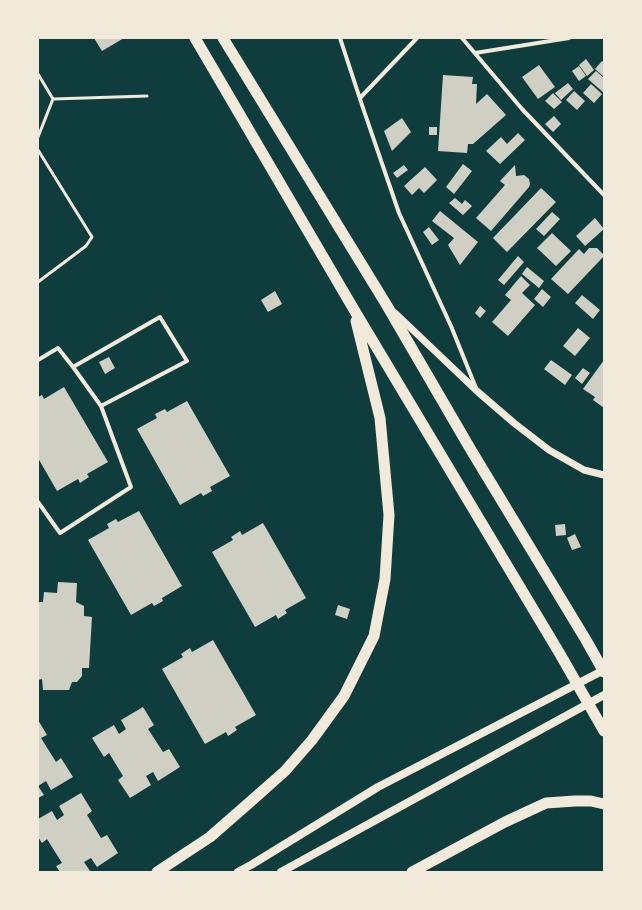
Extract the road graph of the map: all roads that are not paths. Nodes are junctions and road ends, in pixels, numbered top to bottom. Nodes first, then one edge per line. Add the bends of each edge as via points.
1 (195, 38) edge
2 (223, 38) edge
3 (340, 38) edge
4 (417, 38) edge
5 (464, 38) edge
6 (569, 38) edge
7 (475, 53) junction
8 (38, 74) edge
9 (148, 96) dead end
10 (360, 98) junction
11 (53, 99) junction
12 (38, 137) edge
13 (38, 150) edge
14 (603, 192) edge
15 (38, 282) edge
16 (386, 304) junction
17 (353, 308) junction
18 (38, 360) edge
19 (73, 367) junction
20 (478, 392) junction
21 (101, 406) junction
22 (604, 475) edge
23 (38, 502) edge
24 (604, 671) edge
25 (604, 695) edge
26 (604, 731) edge
27 (604, 804) edge
28 (157, 872) edge
29 (238, 872) edge
30 (281, 872) edge
31 (412, 872) edge

1 - 17 highway
2 - 16 highway
3 - 10 street
4 - 10 street
5 - 7 street
6 - 7 street
7 - 14 street via 522,109
8 - 11 lane
9 - 11 lane
10 - 20 street via 399,213
11 - 12 lane
13 - 15 lane via 92,237 86,246
16 - 20 street
16 - 24 highway
17 - 26 highway
17 - 28 highway via 380,418 389,515 385,579 374,636 344,696 308,746 285,771 210,837
18 - 19 street via 58,348
19 - 21 street
19 - 21 street via 160,317 187,361
20 - 22 street via 549,450 584,470
21 - 23 street via 131,487 60,533
24 - 29 main road via 378,787
25 - 30 main road
27 - 31 highway via 591,801 546,803

